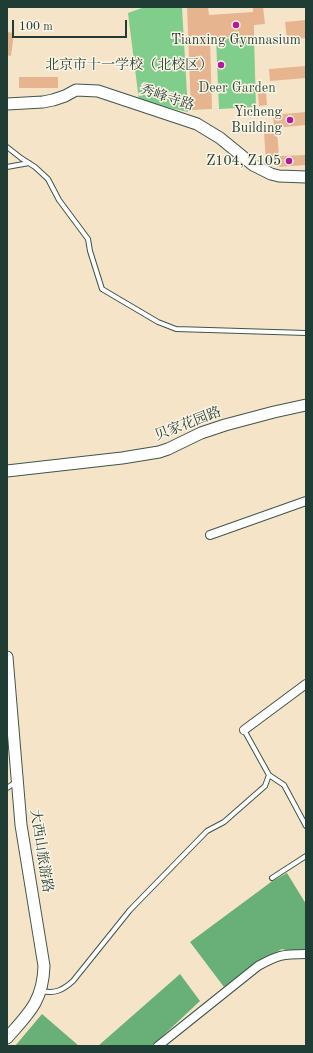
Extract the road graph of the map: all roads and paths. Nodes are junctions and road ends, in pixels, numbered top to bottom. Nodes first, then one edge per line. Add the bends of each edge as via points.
1 (7, 104) edge
2 (7, 147) edge
3 (29, 163) junction
4 (7, 167) edge
5 (306, 177) edge
6 (306, 333) edge
7 (306, 405) edge
8 (7, 472) edge
9 (306, 501) edge
10 (210, 535) dead end
11 (7, 657) edge
12 (306, 684) edge
13 (244, 730) joint
14 (268, 775) junction
15 (17, 782) junction
16 (7, 788) edge
17 (306, 826) edge
18 (306, 856) edge
19 (272, 878) dead end
20 (306, 954) edge
21 (42, 991) junction
22 (7, 1038) edge
23 (158, 1046) edge

1 - 5 street, 秀峰寺路 via 43,102 76,90 98,91 197,124 220,138 253,165 272,174
2 - 3 lane
3 - 4 lane
3 - 6 lane via 48,179 59,200 88,239 102,289 158,322 176,328
7 - 8 street, 贝家花园路 via 225,425 159,452
9 - 10 street
11 - 15 street, 大西山旅游路
12 - 13 street
13 - 14 lane
14 - 17 lane via 284,785
14 - 21 lane via 265,786 224,822 207,831 130,910 65,989 49,993
15 - 16 lane
15 - 21 street, 大西山旅游路 via 21,825 44,960
18 - 19 lane
20 - 23 street via 284,954 258,966
21 - 22 street, 大西山旅游路 via 32,1010

